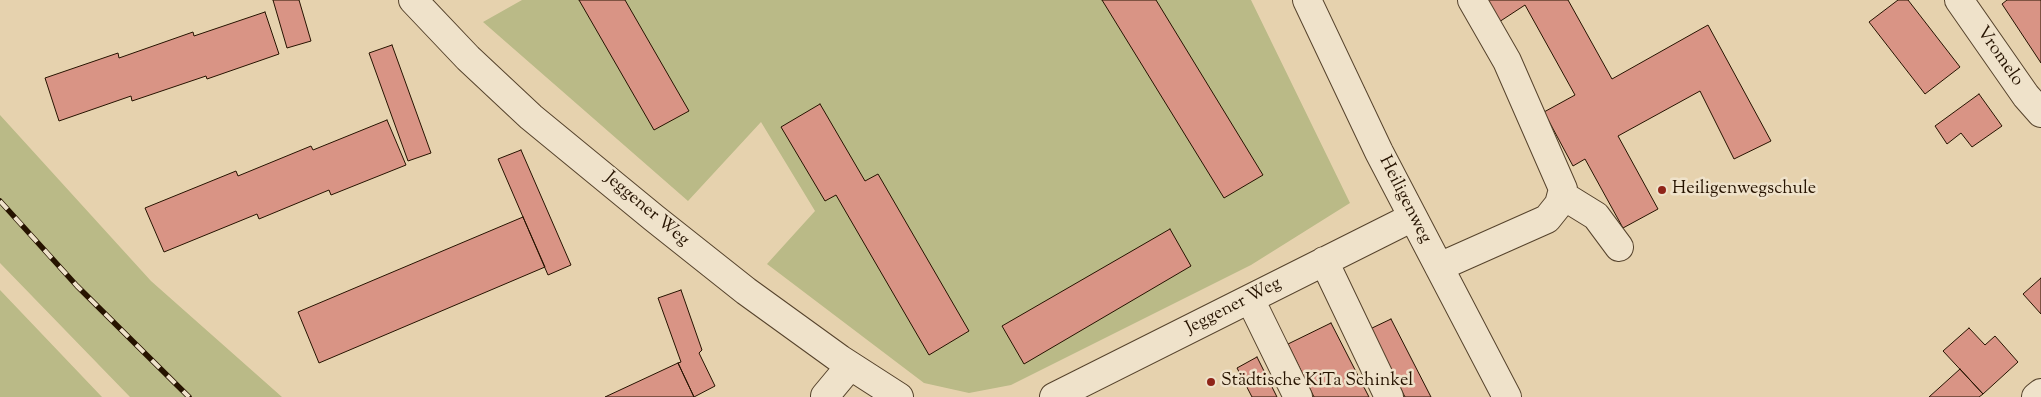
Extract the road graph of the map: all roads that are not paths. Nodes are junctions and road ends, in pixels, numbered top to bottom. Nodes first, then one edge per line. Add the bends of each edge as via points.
1 (413, 0) edge
2 (1307, 0) edge
3 (1472, 0) edge
4 (1958, 0) edge
5 (2041, 113) edge
6 (1562, 195) junction
7 (1413, 217) junction
8 (1618, 247) dead end
9 (1324, 261) junction
10 (1439, 267) junction
11 (1250, 300) junction
12 (850, 366) junction
13 (2041, 393) edge
14 (825, 396) dead end
15 (899, 397) edge
16 (1054, 397) edge
17 (1298, 397) edge
18 (1389, 397) edge
19 (1506, 397) edge
20 (2036, 397) edge

1 - 12 street, Jeggener Weg via 531,118 746,291
2 - 7 street, Heiligenweg
3 - 6 street via 1507,60 1563,189
4 - 5 street, Vromelo
6 - 8 street via 1596,216
6 - 10 street via 1547,219
7 - 9 street, Jeggener Weg
7 - 10 street, Heiligenweg
9 - 11 street, Jeggener Weg
9 - 18 street
10 - 19 street, Heiligenweg
11 - 16 street, Jeggener Weg
11 - 17 street
12 - 14 street
12 - 15 street, Jeggener Weg
13 - 20 street

